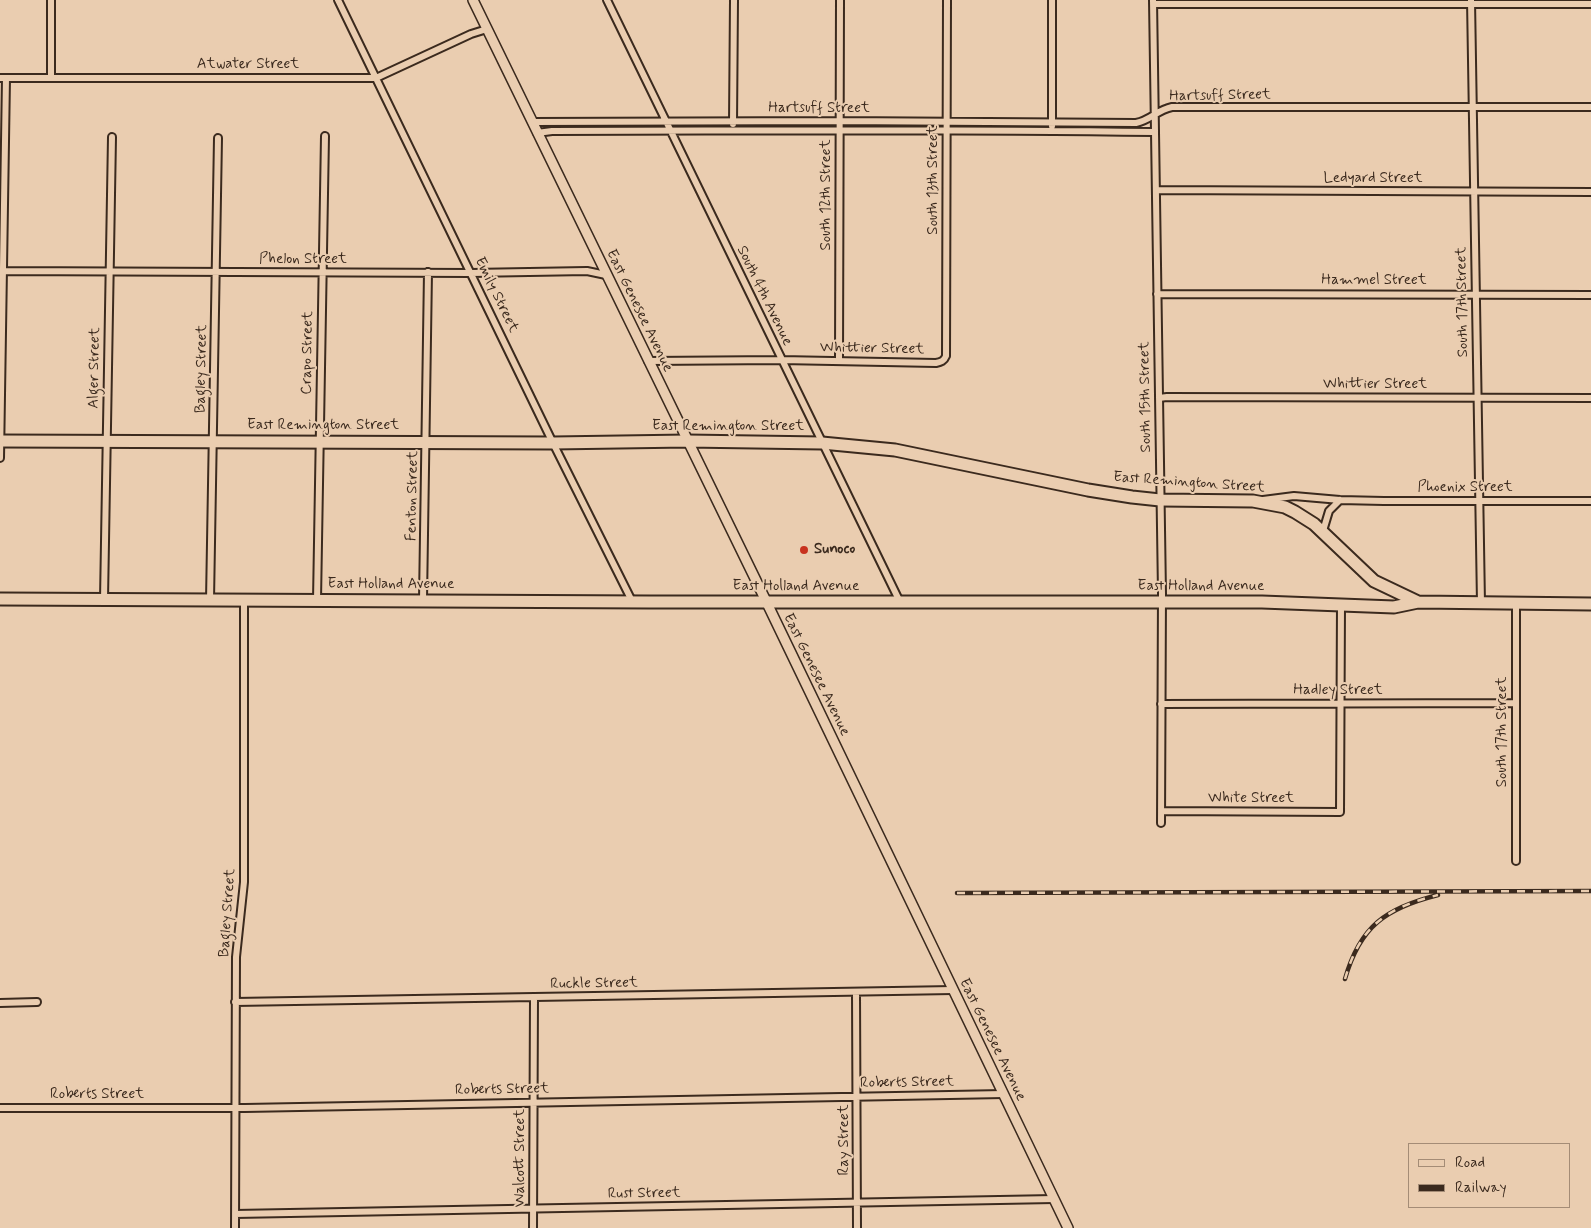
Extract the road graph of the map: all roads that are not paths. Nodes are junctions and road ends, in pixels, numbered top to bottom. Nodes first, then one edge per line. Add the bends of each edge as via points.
1 (50, 0) edge
2 (338, 0) edge
3 (473, 0) edge
4 (607, 0) edge
5 (734, 0) edge
6 (840, 0) edge
7 (947, 0) edge
8 (1052, 0) edge
9 (1153, 2) edge
10 (1471, 2) edge
11 (1591, 4) edge
12 (487, 29) junction
13 (3, 78) edge
14 (51, 78) junction
15 (376, 78) junction
16 (1472, 107) junction
17 (1591, 107) edge
18 (1155, 115) junction
19 (666, 121) junction
20 (733, 121) junction
21 (839, 121) junction
22 (532, 122) junction
23 (947, 122) junction
24 (1052, 123) junction
25 (670, 130) junction
26 (733, 131) junction
27 (840, 131) junction
28 (947, 131) junction
29 (1052, 131) junction
30 (1154, 132) junction
31 (537, 133) junction
32 (324, 136) dead end
33 (112, 137) dead end
34 (218, 138) dead end
35 (1156, 190) junction
36 (1474, 192) junction
37 (1591, 192) edge
38 (2, 271) edge
39 (109, 272) junction
40 (215, 272) junction
41 (322, 272) junction
42 (428, 272) junction
43 (471, 273) junction
44 (606, 275) junction
45 (1157, 294) junction
46 (1475, 294) junction
47 (1591, 295) edge
48 (944, 359) joint
49 (781, 360) junction
50 (648, 361) junction
51 (839, 361) junction
52 (1159, 398) junction
53 (1477, 398) junction
54 (1591, 398) edge
55 (0, 441) edge
56 (106, 441) junction
57 (213, 441) junction
58 (687, 441) junction
59 (320, 442) junction
60 (426, 442) junction
61 (553, 443) junction
62 (822, 443) junction
63 (0, 458) edge
64 (1160, 500) junction
65 (1340, 500) junction
66 (1252, 501) junction
67 (1478, 501) junction
68 (1591, 501) edge
69 (1323, 532) junction
70 (0, 599) edge
71 (104, 599) junction
72 (210, 600) junction
73 (244, 600) junction
74 (317, 600) junction
75 (423, 600) junction
76 (632, 601) junction
77 (766, 601) junction
78 (900, 602) junction
79 (1162, 602) junction
80 (1418, 602) junction
81 (1481, 603) junction
82 (1516, 604) junction
83 (1591, 604) edge
84 (1341, 605) junction
85 (1340, 703) junction
86 (1515, 703) junction
87 (1161, 704) junction
88 (1162, 811) junction
89 (1161, 823) dead end
90 (1516, 861) dead end
91 (953, 990) junction
92 (856, 993) junction
93 (534, 997) junction
94 (37, 1002) dead end
95 (235, 1002) junction
96 (0, 1003) edge
97 (1004, 1094) junction
98 (858, 1096) junction
99 (534, 1102) junction
100 (0, 1108) edge
101 (236, 1108) junction
102 (1054, 1199) junction
103 (858, 1203) junction
104 (533, 1208) junction
105 (235, 1214) junction
106 (235, 1228) edge
107 (534, 1228) edge
108 (857, 1228) edge
109 (1068, 1228) edge

1 - 14 street
2 - 15 street, Emily Street
3 - 12 main road, East Genesee Avenue
4 - 19 street, South 4th Avenue
5 - 20 street
6 - 21 street, South 12th Street
7 - 23 street, South 13th Street
8 - 24 street
9 - 10 street
9 - 18 street, South 15th Street
10 - 11 street
10 - 16 street, South 17th Street
12 - 15 street, Atwater Street
12 - 22 main road, East Genesee Avenue
13 - 14 street, Atwater Street
13 - 38 street
14 - 15 street, Atwater Street
15 - 43 street, Emily Street
16 - 17 street, Hartsuff Street
16 - 18 street, Hartsuff Street via 1172,107
16 - 36 street, South 17th Street
18 - 24 street, Hartsuff Street via 1136,123
18 - 30 street, South 15th Street
19 - 20 street, Hartsuff Street
19 - 22 street, Hartsuff Street
19 - 25 street, South 4th Avenue
20 - 21 street, Hartsuff Street
20 - 26 street
21 - 23 street, Hartsuff Street
21 - 27 street, South 12th Street
22 - 31 main road, East Genesee Avenue
23 - 24 street, Hartsuff Street
23 - 28 street, South 13th Street
24 - 29 street
25 - 26 street, Hartsuff Street
25 - 31 street, Hartsuff Street
25 - 49 street, South 4th Avenue
26 - 27 street, Hartsuff Street
27 - 28 street, Hartsuff Street
27 - 51 street, South 12th Street
28 - 29 street, Hartsuff Street
28 - 48 street, South 13th Street
29 - 30 street, Hartsuff Street
30 - 35 street, South 15th Street
31 - 44 main road, East Genesee Avenue
32 - 41 street, Crapo Street
33 - 39 street, Alger Street
34 - 40 street, Bagley Street
35 - 36 street, Ledyard Street
35 - 45 street, South 15th Street
36 - 37 street, Ledyard Street
36 - 46 street, South 17th Street
38 - 39 street, Phelon Street
38 - 55 street
39 - 40 street, Phelon Street
39 - 56 street, Alger Street
40 - 41 street, Phelon Street
40 - 57 street, Bagley Street
41 - 42 street, Phelon Street
41 - 59 street, Crapo Street
42 - 43 street, Phelon Street
42 - 60 street, Fenton Street
43 - 44 street, Phelon Street via 587,272
43 - 61 street, Emily Street
44 - 50 main road, East Genesee Avenue
45 - 46 street, Hammel Street
45 - 52 street, South 15th Street
46 - 47 street, Hammel Street
46 - 53 street, South 17th Street
48 - 51 street, Whittier Street via 936,363
49 - 50 street, Whittier Street
49 - 51 street, Whittier Street
49 - 62 street, South 4th Avenue
50 - 58 main road, East Genesee Avenue
52 - 53 street, Whittier Street
52 - 64 street, South 15th Street
53 - 54 street, Whittier Street
53 - 67 street, South 17th Street
55 - 56 highway, East Remington Street
55 - 63 street
56 - 57 highway, East Remington Street
56 - 71 street, Alger Street
57 - 59 highway, East Remington Street
57 - 72 street, Bagley Street
58 - 61 highway, East Remington Street
58 - 62 highway, East Remington Street
58 - 77 main road, East Genesee Avenue
59 - 60 highway, East Remington Street
59 - 74 street, Crapo Street
60 - 61 highway, East Remington Street
60 - 75 street, Fenton Street
61 - 76 street, Emily Street
62 - 64 highway, East Remington Street via 895,450 1088,490
62 - 78 street, South 4th Avenue
64 - 66 highway, East Remington Street
64 - 79 street, South 15th Street
65 - 66 street, Phoenix Street via 1294,496
65 - 67 street, Phoenix Street
65 - 69 street via 1329,511
66 - 69 highway, East Remington Street via 1290,510
67 - 68 street, Phoenix Street
67 - 81 street, South 17th Street
69 - 80 highway, East Remington Street via 1374,581
70 - 71 highway, East Holland Avenue
71 - 72 highway, East Holland Avenue
72 - 73 highway, East Holland Avenue
73 - 74 highway, East Holland Avenue
73 - 95 street, Bagley Street via 244,882
74 - 75 highway, East Holland Avenue
75 - 76 highway, East Holland Avenue
76 - 77 highway, East Holland Avenue
77 - 78 highway, East Holland Avenue
77 - 91 main road, East Genesee Avenue
78 - 79 highway, East Holland Avenue
79 - 84 highway, East Holland Avenue
79 - 87 street, South 15th Street
80 - 81 highway, East Holland Avenue
80 - 84 highway, East Holland Avenue via 1394,606
81 - 82 highway, East Holland Avenue
82 - 83 highway, East Holland Avenue
82 - 86 street, South 17th Street
84 - 85 street
85 - 86 street, Hadley Street
85 - 87 street, Hadley Street
85 - 88 street, White Street via 1340,812
86 - 90 street, South 17th Street
87 - 88 street, South 15th Street
88 - 89 street, South 15th Street
91 - 92 street, Ruckle Street
91 - 97 main road, East Genesee Avenue
92 - 93 street, Ruckle Street
92 - 98 street, Ray Street
93 - 95 street, Ruckle Street
93 - 99 street, Walcott Street
94 - 96 street
95 - 101 street, Bagley Street
97 - 98 street, Roberts Street
97 - 102 main road, East Genesee Avenue
98 - 99 street, Roberts Street
98 - 103 street, Ray Street
99 - 101 street, Roberts Street
99 - 104 street, Walcott Street
100 - 101 street, Roberts Street
101 - 105 street, Bagley Street
102 - 103 street, Rust Street
102 - 109 main road, East Genesee Avenue
103 - 104 street, Rust Street
103 - 108 street, Ray Street
104 - 105 street, Rust Street
104 - 107 street, Walcott Street
105 - 106 street, Bagley Street

